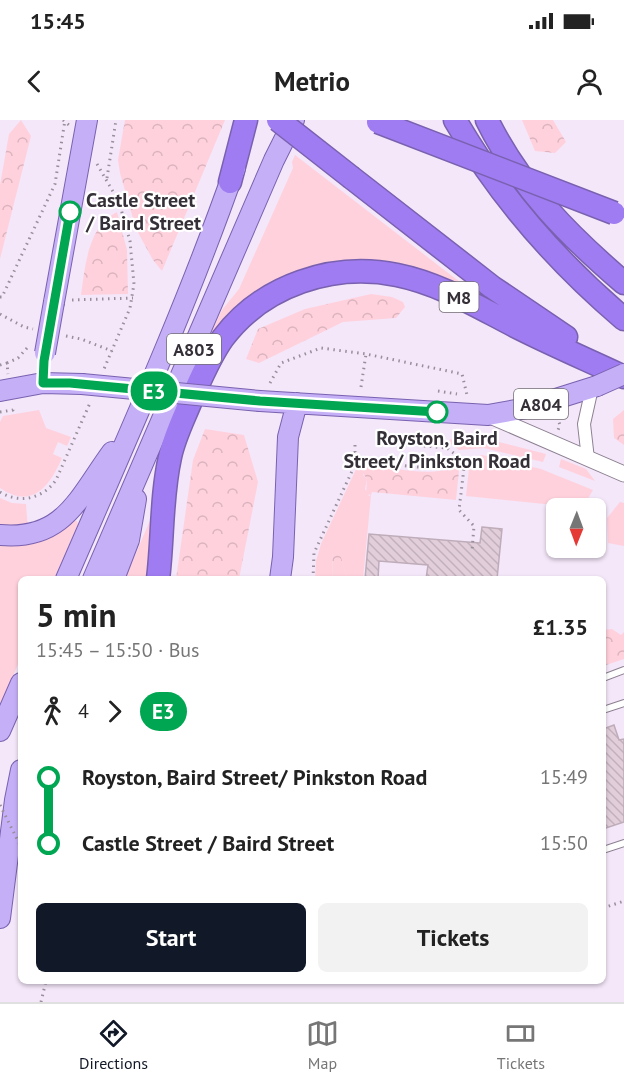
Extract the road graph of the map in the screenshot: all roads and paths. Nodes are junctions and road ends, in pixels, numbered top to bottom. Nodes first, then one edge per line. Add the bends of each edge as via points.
1 (65, 120) edge
2 (87, 120) edge
3 (116, 120) edge
4 (246, 120) edge
5 (252, 120) edge
6 (278, 120) edge
7 (294, 120) edge
8 (410, 120) edge
9 (455, 120) edge
10 (487, 120) edge
11 (376, 121) edge
12 (83, 141) junction
13 (107, 179) junction
14 (230, 182) junction
15 (619, 216) edge
16 (624, 283) edge
17 (0, 297) edge
18 (133, 298) junction
19 (85, 299) dead end
20 (0, 314) edge
21 (624, 319) edge
22 (24, 327) dead end
23 (81, 339) dead end
24 (38, 349) junction
25 (112, 351) junction
26 (366, 354) junction
27 (107, 362) dead end
28 (7, 363) dead end
29 (624, 374) edge
30 (43, 383) junction
31 (361, 387) dead end
32 (594, 387) junction
33 (0, 391) edge
34 (438, 391) dead end
35 (553, 400) junction
36 (260, 401) junction
37 (297, 403) junction
38 (86, 411) dead end
39 (488, 415) junction
40 (135, 420) junction
41 (390, 443) dead end
42 (553, 443) junction
43 (355, 445) dead end
44 (359, 456) junction
45 (460, 458) junction
46 (588, 459) junction
47 (141, 470) junction
48 (624, 474) edge
49 (0, 492) edge
50 (4, 537) edge
51 (472, 551) dead end
52 (283, 557) junction
53 (67, 576) edge
54 (94, 576) edge
55 (115, 576) edge
56 (158, 576) edge
57 (280, 576) edge
58 (285, 576) edge
59 (313, 576) edge
60 (624, 670) edge
61 (606, 677) edge
62 (18, 689) edge
63 (624, 703) edge
64 (606, 709) edge
65 (0, 730) edge
66 (0, 805) edge
67 (18, 805) edge
68 (18, 808) edge
69 (624, 843) edge
70 (15, 847) edge
71 (606, 848) edge
72 (624, 901) edge
73 (606, 907) edge
74 (0, 918) edge
75 (45, 984) edge
76 (41, 1002) edge

1 - 17 path via 55,184
2 - 12 main road
3 - 13 path
4 - 14 highway
5 - 14 main road, A803
6 - 29 highway, M8, bridge via 492,287
7 - 47 main road, A803
8 - 15 highway, bridge via 508,159
9 - 21 highway via 492,178 540,239
10 - 16 highway via 515,170 546,210
11 - 15 highway, bridge
12 - 13 path
12 - 24 main road, bridge via 54,302
13 - 18 path via 119,202 130,241
14 - 40 main road, A803
18 - 19 path
18 - 25 path
20 - 22 path
23 - 25 path
24 - 28 path
24 - 30 main road
25 - 27 path
26 - 31 path
26 - 34 path via 462,374 468,395
26 - 36 path via 321,348 282,363
29 - 32 main road, A804, bridge
29 - 56 highway, M8 via 462,298 398,276 372,272 333,274 281,290 252,308 224,337 204,370 177,434 167,472
30 - 33 main road, A804
30 - 36 main road, A804, bridge
32 - 35 main road, A804
32 - 46 street via 584,424
35 - 39 main road, A804
35 - 42 path via 560,425
36 - 37 main road, A804
37 - 39 main road, A804
37 - 52 main road via 288,437
38 - 49 path via 50,488 41,495 22,499
39 - 42 street
40 - 50 main road via 60,522 32,535
40 - 53 main road, A803
41 - 45 path via 447,448
42 - 46 street
43 - 44 path
44 - 45 path via 434,468 447,467
44 - 59 path via 314,553
45 - 51 path via 464,468 459,510 474,526
46 - 48 street
47 - 54 main road, A803
47 - 55 main road via 129,540
52 - 57 main road
52 - 58 main road
60 - 61 lane
62 - 65 main road
63 - 64 lane
66 - 70 path, bridge
67 - 70 main road via 13,819
68 - 70 main road
69 - 71 lane
70 - 74 main road
72 - 73 path
75 - 76 path

